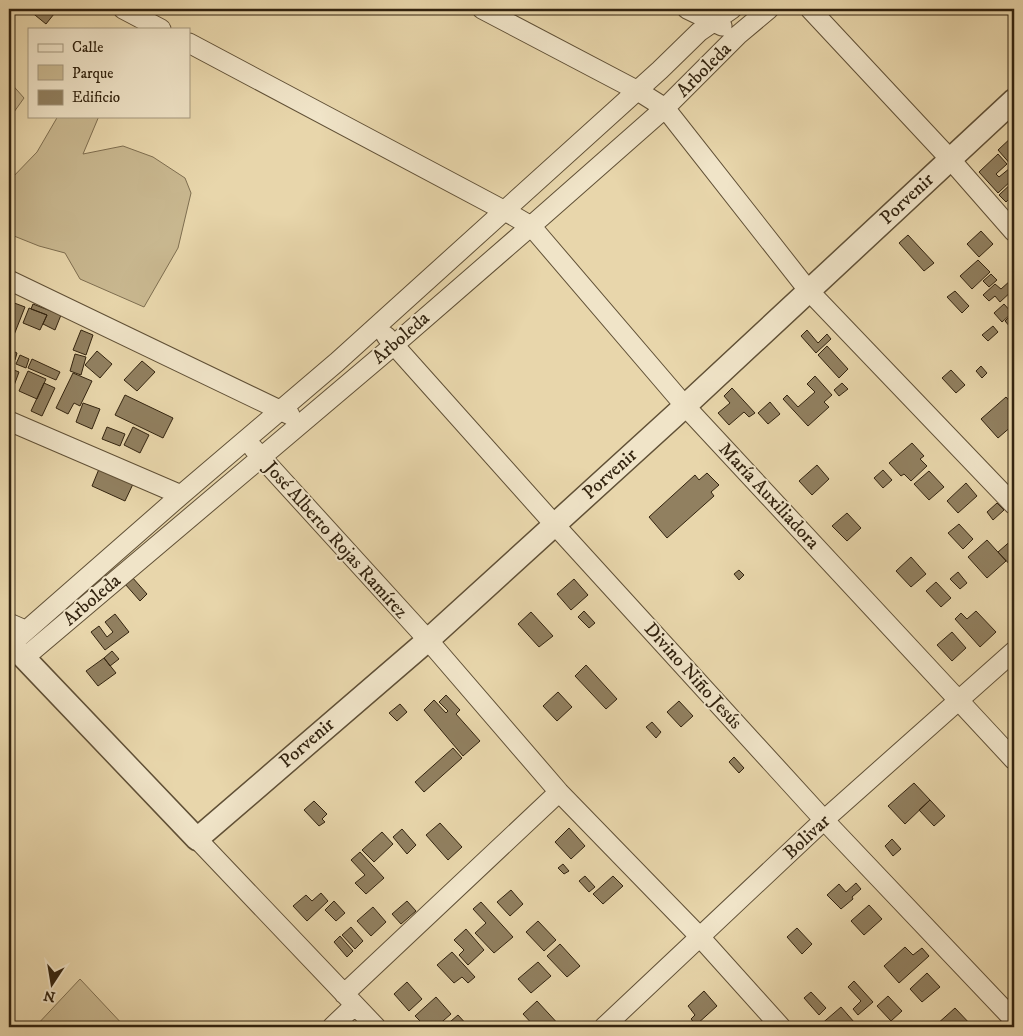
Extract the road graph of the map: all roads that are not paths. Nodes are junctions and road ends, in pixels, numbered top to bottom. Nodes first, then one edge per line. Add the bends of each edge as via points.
1 (123, 9) edge
2 (482, 9) edge
3 (687, 9) edge
4 (732, 9) edge
5 (769, 9) edge
6 (810, 9) edge
7 (713, 22) junction
8 (159, 28) edge
9 (738, 35) junction
10 (190, 44) edge
11 (638, 91) junction
12 (1014, 100) edge
13 (665, 108) junction
14 (950, 159) junction
15 (505, 211) junction
16 (531, 226) junction
17 (1014, 232) edge
18 (9, 280) edge
19 (808, 290) junction
20 (378, 326) junction
21 (394, 344) junction
22 (685, 406) junction
23 (280, 410) junction
24 (9, 421) edge
25 (303, 421) junction
26 (245, 440) junction
27 (261, 457) junction
28 (181, 495) junction
29 (1014, 505) edge
30 (554, 524) junction
31 (15, 640) edge
32 (428, 640) junction
33 (1014, 651) edge
34 (959, 701) junction
35 (1014, 760) edge
36 (559, 792) junction
37 (824, 820) junction
38 (197, 839) junction
39 (700, 937) junction
40 (350, 999) junction
41 (1014, 1020) edge
42 (332, 1027) edge
43 (376, 1027) edge
44 (604, 1027) edge
45 (781, 1027) edge

1 - 8 street
2 - 11 street
3 - 7 street
4 - 7 street, Arboleda
5 - 9 street, Arboleda
6 - 14 street
7 - 9 street
7 - 11 street, Arboleda
9 - 13 street, Arboleda
10 - 15 street, María Auxiliadora
11 - 13 street
11 - 15 street, Arboleda
12 - 14 street, Porvenir
13 - 16 street, Arboleda
13 - 19 street
14 - 17 street
14 - 19 street, Porvenir
15 - 16 street, María Auxiliadora
15 - 20 street, Arboleda
16 - 21 street, Arboleda
16 - 22 street, María Auxiliadora
18 - 23 street
19 - 22 street, Porvenir
19 - 29 street
20 - 21 street, Divino Niño Jesús
20 - 23 street, Arboleda
21 - 25 street, Arboleda
21 - 30 street, Divino Niño Jesús
22 - 30 street, Porvenir
22 - 34 street, María Auxiliadora
23 - 25 street
23 - 26 street, Arboleda
24 - 28 street
25 - 27 street, Arboleda
26 - 27 street, José Alberto Rojas Ramírez
26 - 28 street, Arboleda
27 - 31 street, Arboleda
27 - 32 street, José Alberto Rojas Ramírez
28 - 31 street, Arboleda
30 - 32 street, Porvenir
30 - 37 street, Divino Niño Jesús
31 - 38 street
32 - 36 street, José Alberto Rojas Ramírez
32 - 38 street, Porvenir
33 - 34 street, Bolivar
34 - 35 street, María Auxiliadora
34 - 37 street, Bolivar
36 - 39 street, José Alberto Rojas Ramírez
36 - 40 street
37 - 39 street, Bolivar
37 - 41 street, Divino Niño Jesús
38 - 40 street
39 - 44 street, Bolivar
39 - 45 street, José Alberto Rojas Ramírez
40 - 42 street
40 - 43 street

